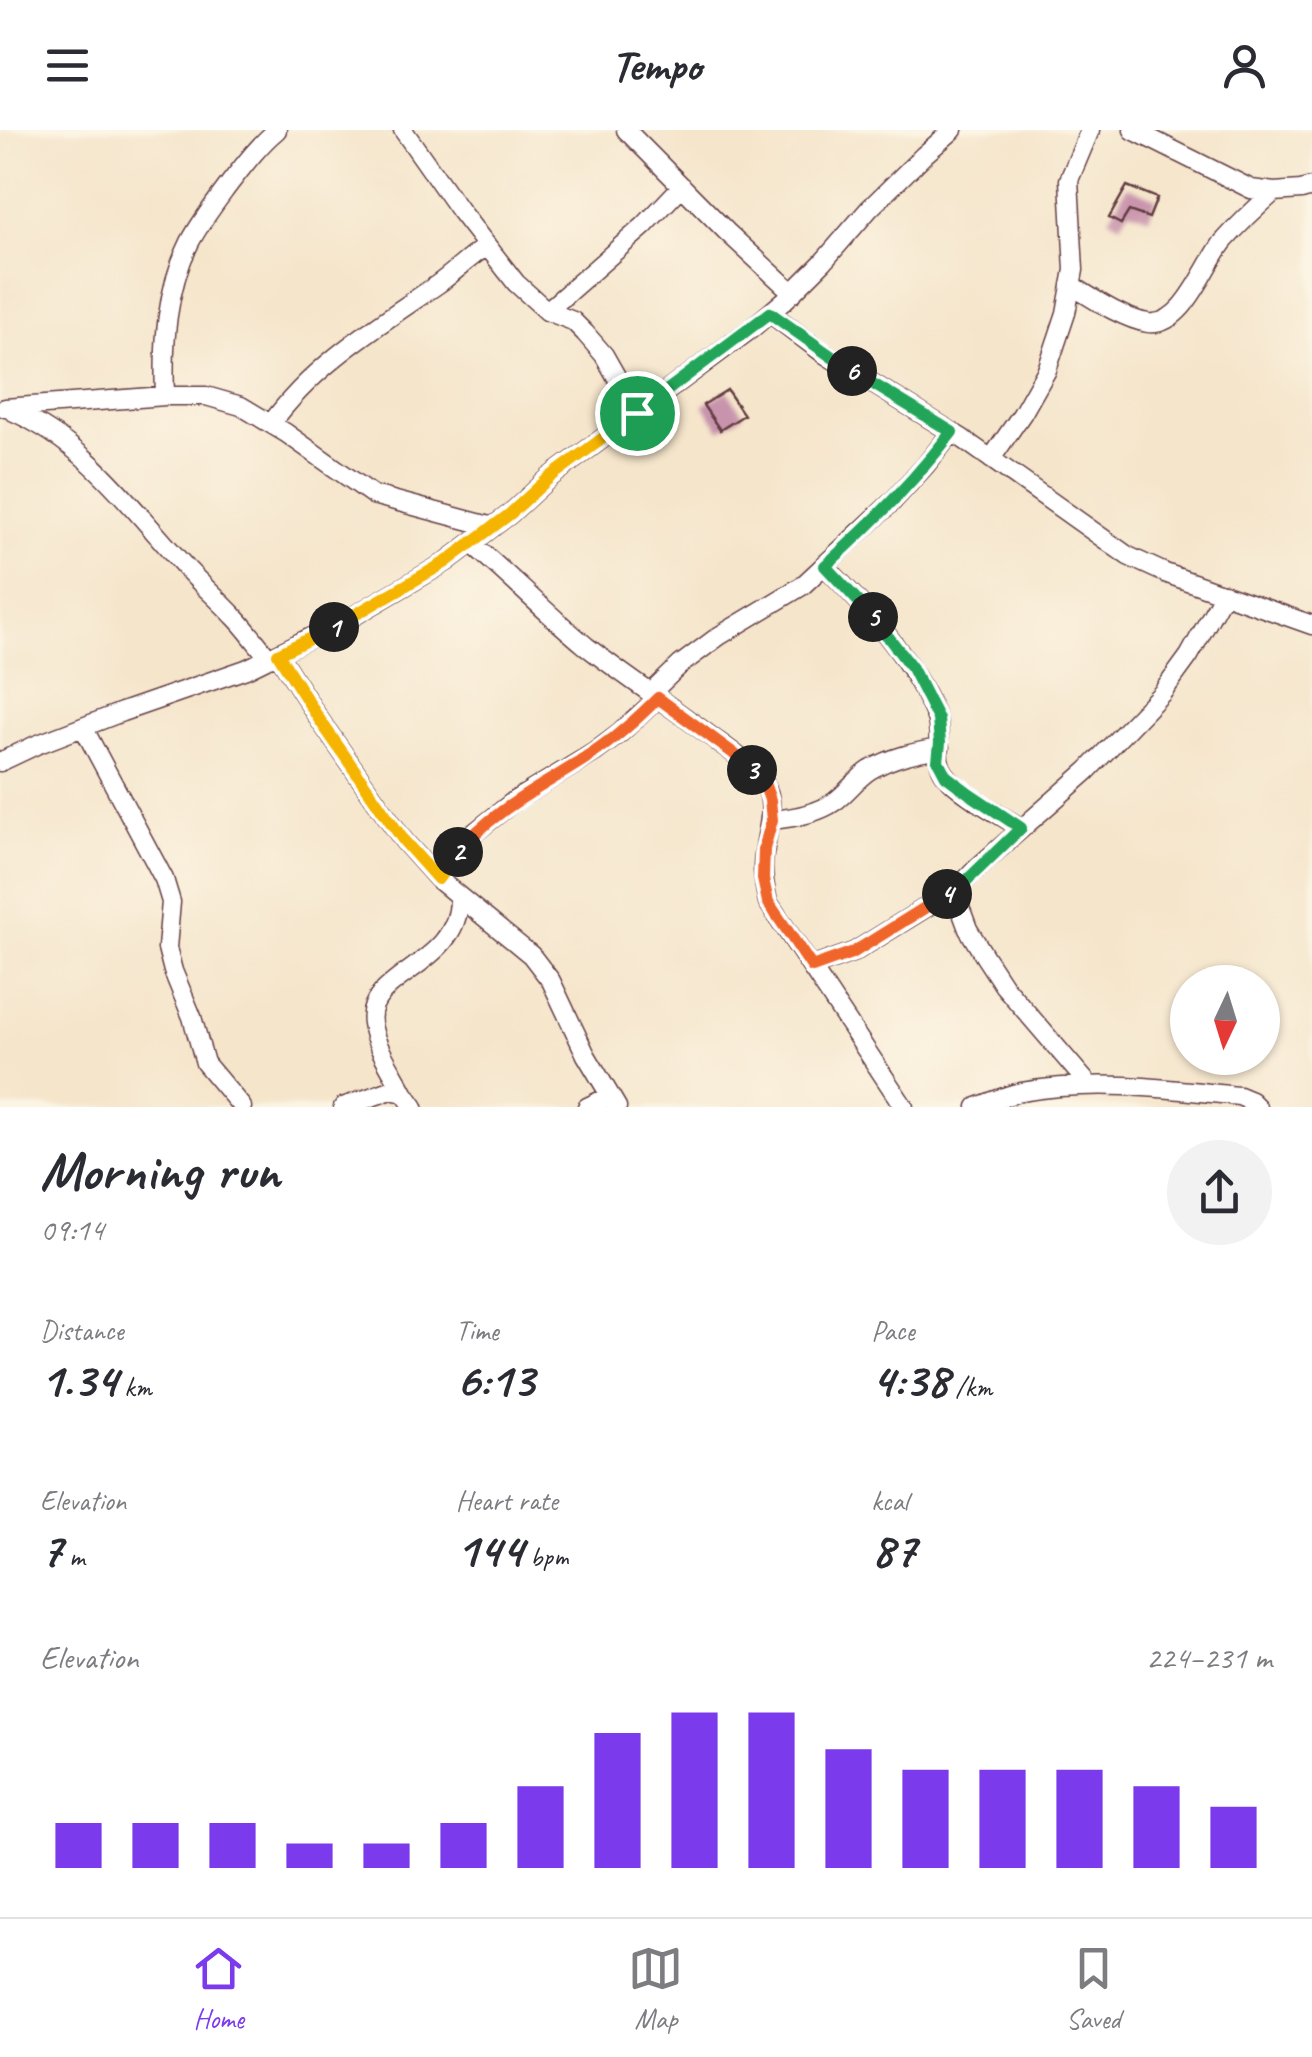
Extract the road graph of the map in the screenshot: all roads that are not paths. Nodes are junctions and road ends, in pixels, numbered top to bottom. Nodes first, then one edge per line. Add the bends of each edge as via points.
1 (277, 130) edge
2 (403, 130) edge
3 (626, 130) edge
4 (953, 130) edge
5 (1090, 130) edge
6 (1133, 130) edge
7 (682, 186) junction
8 (1312, 186) edge
9 (1274, 192) junction
10 (487, 246) junction
11 (1071, 285) junction
12 (792, 293) junction
13 (547, 312) junction
14 (770, 313) junction
15 (165, 396) junction
16 (2, 407) edge
17 (637, 413) junction
18 (271, 424) junction
19 (952, 432) junction
20 (991, 459) junction
21 (493, 526) junction
22 (472, 543) junction
23 (825, 566) junction
24 (1224, 593) junction
25 (1312, 625) edge
26 (274, 656) junction
27 (655, 695) junction
28 (83, 727) junction
29 (940, 748) junction
30 (0, 762) edge
31 (772, 820) junction
32 (1021, 828) junction
33 (438, 879) junction
34 (960, 887) junction
35 (459, 898) junction
36 (812, 967) junction
37 (1089, 1084) junction
38 (409, 1100) edge
39 (614, 1101) edge
40 (242, 1107) edge
41 (343, 1107) edge
42 (587, 1107) edge
43 (904, 1107) edge
44 (977, 1107) edge
45 (1257, 1107) edge

1 - 15 street via 237,174 189,245 175,282 164,350
2 - 10 street
3 - 7 street
4 - 12 street
5 - 11 street via 1070,180
6 - 9 street via 1251,189
7 - 12 street
7 - 13 street
8 - 9 street
9 - 11 street via 1222,244 1196,288 1165,320 1151,324
10 - 13 street
10 - 18 street via 377,324
11 - 20 street via 1046,370
12 - 14 street
13 - 17 street via 585,333
14 - 17 street
14 - 19 street
15 - 16 street
15 - 18 street via 206,396
16 - 26 street via 70,444 102,473
17 - 21 street
18 - 21 street via 373,495
19 - 20 street
19 - 23 street
20 - 24 street via 1128,556
21 - 22 street
22 - 26 street
22 - 27 street via 574,636
23 - 27 street via 719,636
23 - 29 street via 912,668 938,719
24 - 25 street
24 - 32 street via 1162,693
26 - 28 street
26 - 33 street
27 - 31 street via 763,780
27 - 33 street via 596,752 474,833
28 - 30 street
28 - 40 street via 164,879 173,971 205,1063
29 - 31 street via 892,759 834,802
29 - 32 street via 946,776
31 - 36 street via 764,849 768,902
32 - 34 street
33 - 35 street
34 - 36 street via 854,952
34 - 37 street via 968,929 994,972
35 - 38 street via 453,930 440,948 391,984 372,1008 375,1037
35 - 39 street via 531,955 551,981
36 - 43 street
37 - 44 street via 1017,1092
37 - 45 street via 1239,1096
38 - 41 street via 391,1090
39 - 42 street

